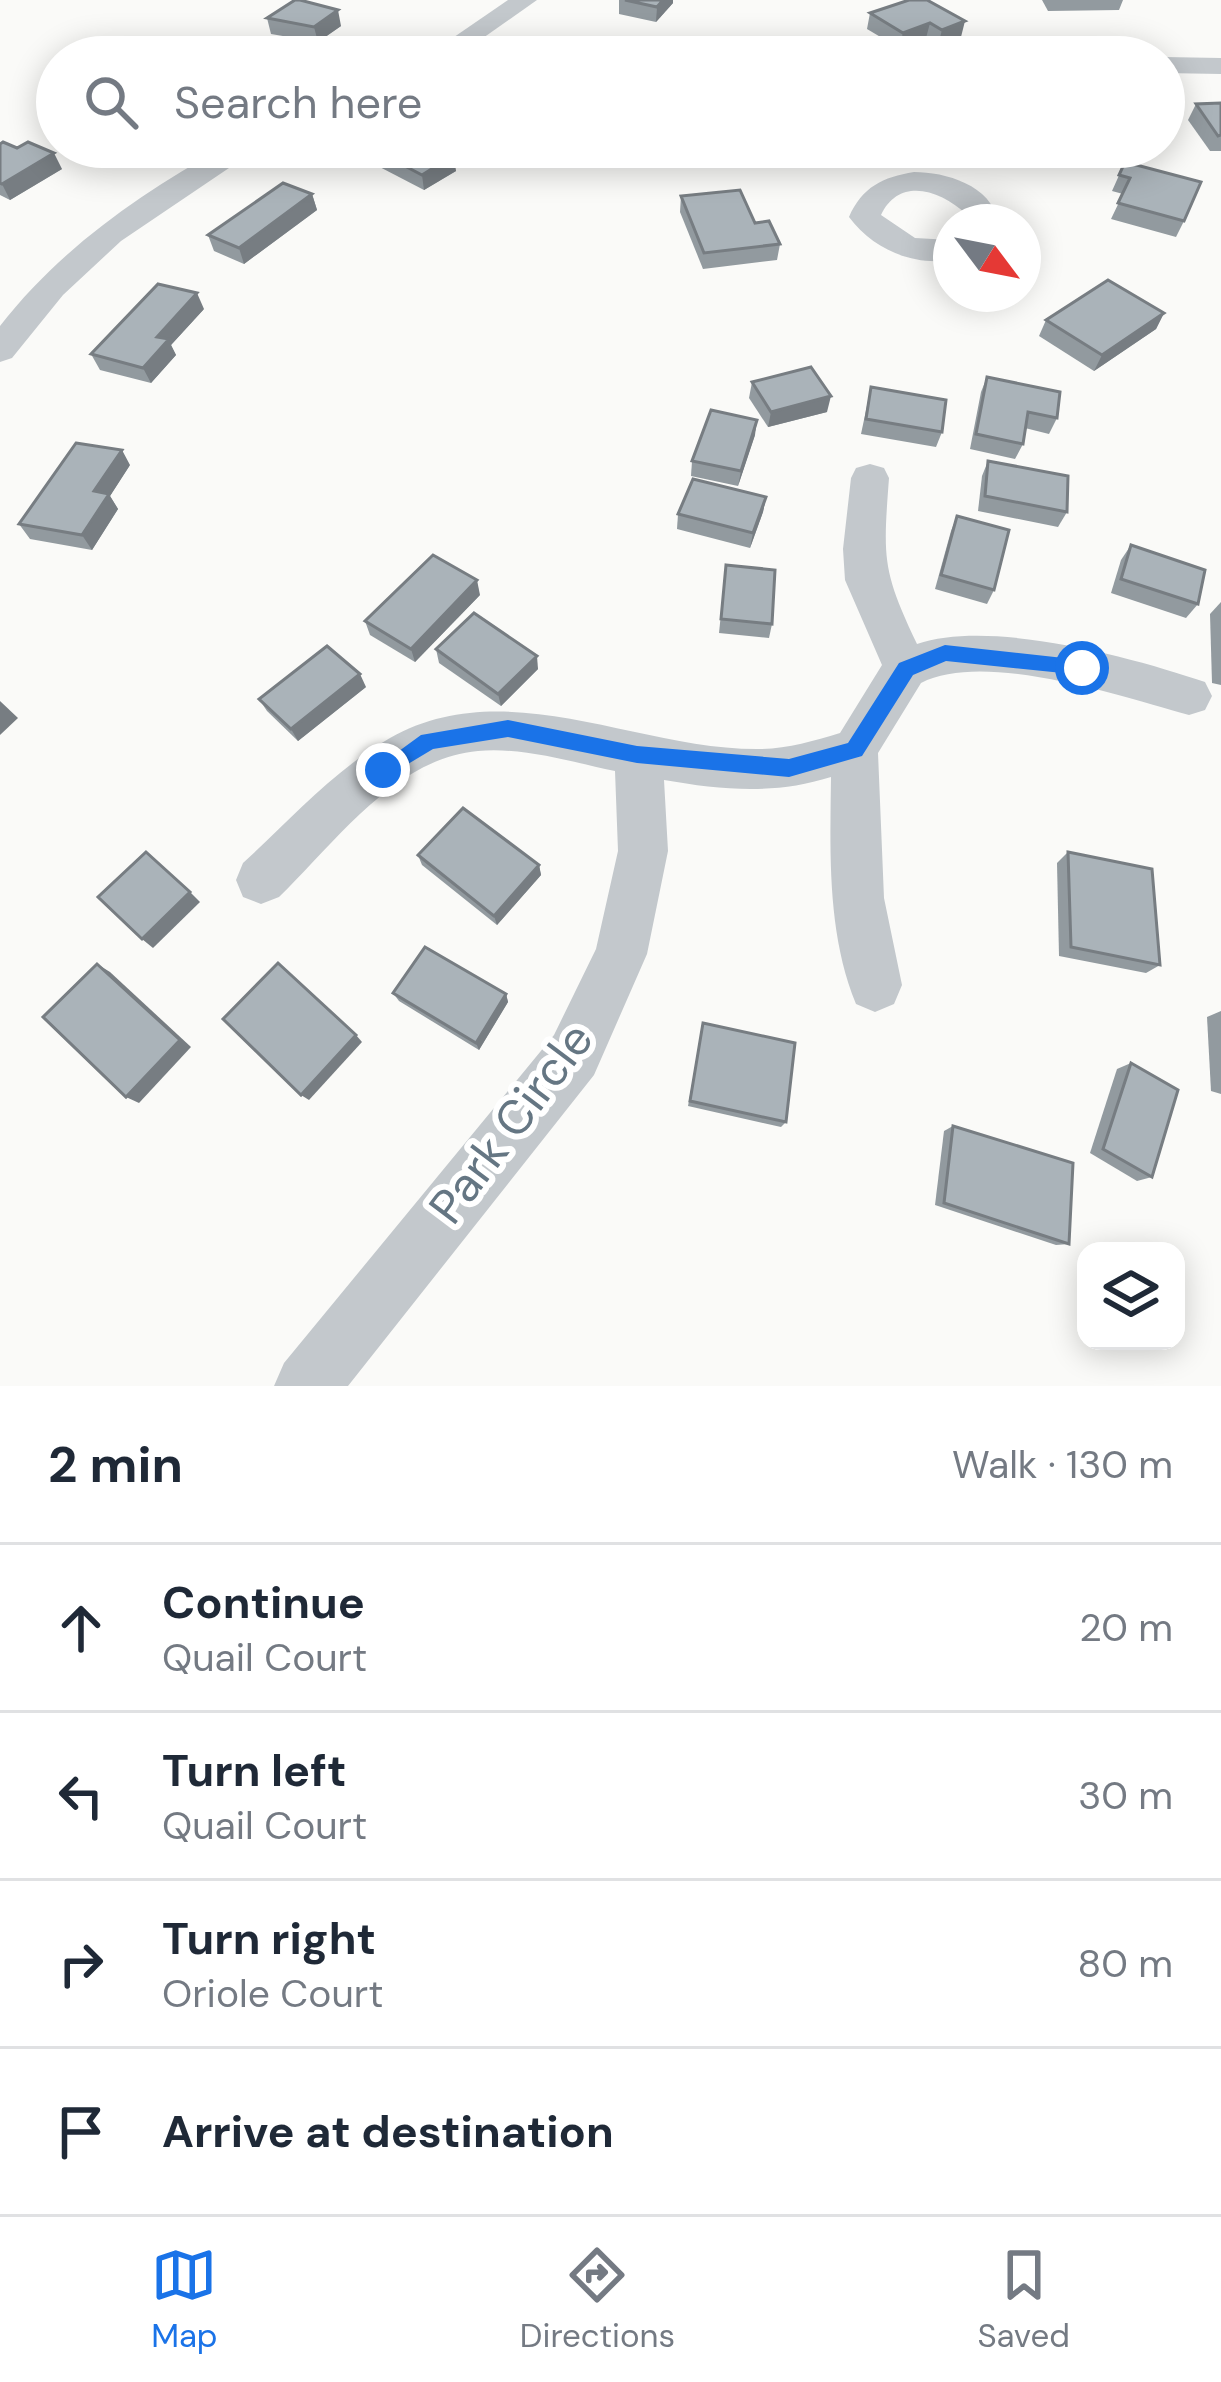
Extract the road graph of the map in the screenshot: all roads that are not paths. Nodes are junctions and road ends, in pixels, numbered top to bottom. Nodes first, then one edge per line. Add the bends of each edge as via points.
1 (525, 0) edge
2 (470, 36) edge
3 (1185, 65) edge
4 (1221, 67) edge
5 (207, 168) edge
6 (973, 204) edge
7 (933, 252) edge
8 (0, 350) edge
9 (870, 478) dead end
10 (906, 669) junction
11 (1189, 696) dead end
12 (854, 750) junction
13 (637, 754) junction
14 (261, 880) dead end
15 (875, 985) dead end
16 (308, 1386) edge

1 - 2 street
3 - 4 street
5 - 8 street via 85,253
6 - 7 street via 944,169 878,193 865,217 883,236
9 - 10 street via 866,580
10 - 11 street via 945,653 1082,668
10 - 12 street
12 - 13 street via 789,768
12 - 15 street via 858,897
13 - 14 street via 508,728 428,741 383,770
13 - 16 street, Park Circle via 644,851 621,954 574,1054

